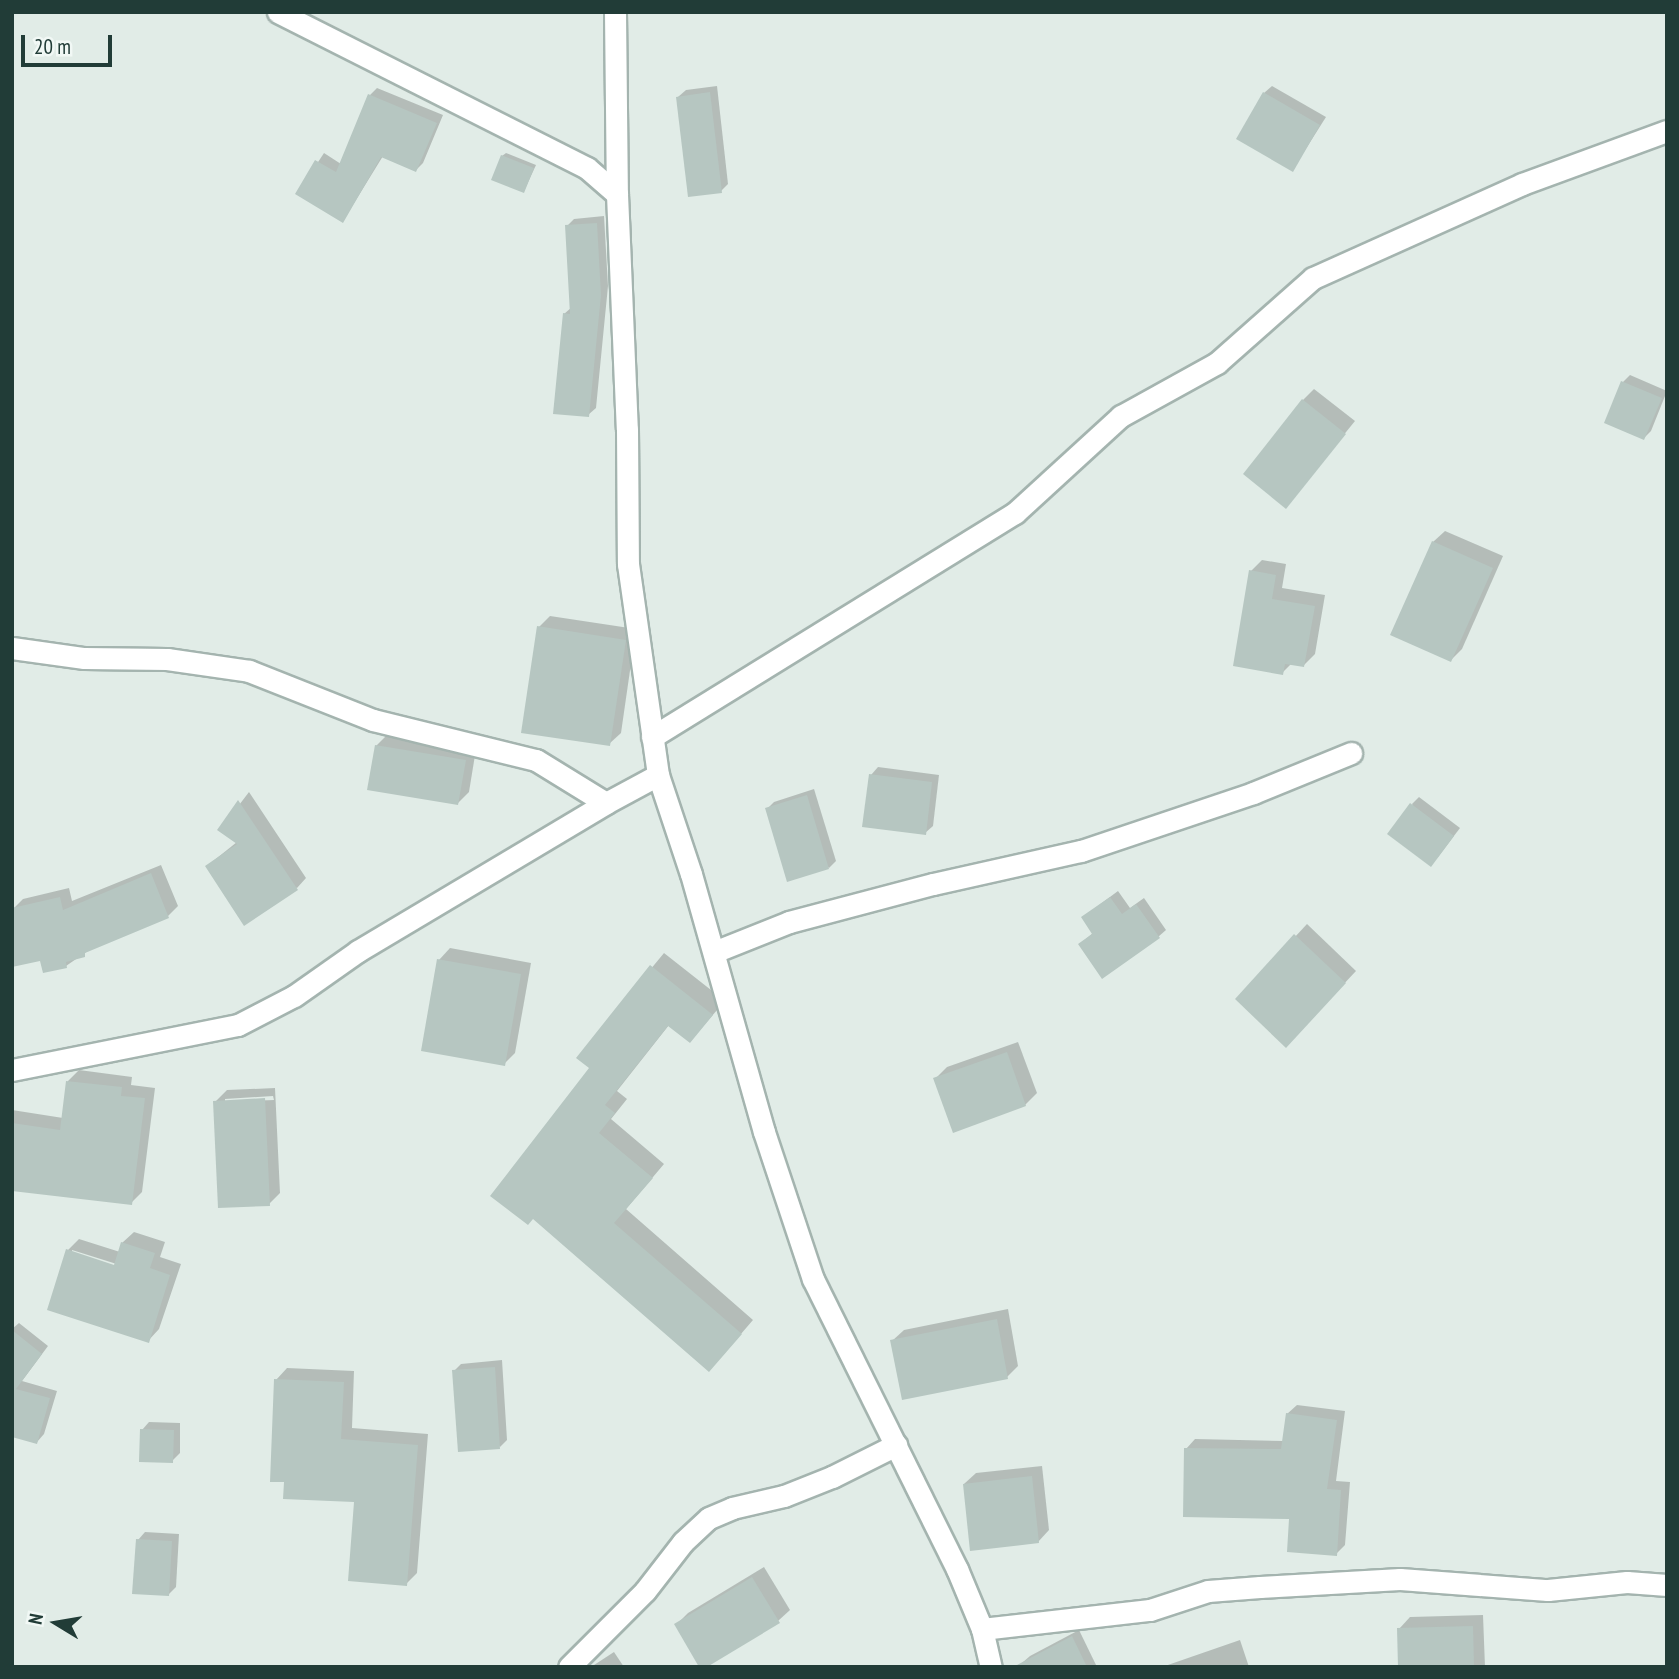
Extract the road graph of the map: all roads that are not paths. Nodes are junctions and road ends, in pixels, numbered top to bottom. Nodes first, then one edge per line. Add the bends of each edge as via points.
1 (278, 12) edge
2 (615, 12) edge
3 (1667, 131) edge
4 (617, 194) junction
5 (12, 648) edge
6 (652, 737) junction
7 (1350, 753) dead end
8 (658, 775) junction
9 (606, 803) junction
10 (714, 952) junction
11 (12, 1070) edge
12 (896, 1445) junction
13 (1667, 1585) edge
14 (982, 1629) junction
15 (569, 1667) edge
16 (991, 1667) edge

1 - 4 street via 587,168
2 - 4 street
3 - 6 street via 1522,184 1313,278 1217,363 1121,416 1015,513
4 - 6 street via 628,564
5 - 9 street via 84,658 167,659 249,671 373,720 536,760
6 - 8 street
7 - 10 street via 1253,793 1093,848 789,922
8 - 9 street
8 - 10 street
9 - 11 street via 358,951 294,996 238,1025
10 - 12 street via 764,1132 813,1279
12 - 14 street
12 - 15 street via 820,1482 709,1518
13 - 14 street via 1627,1582 1548,1590 1400,1579 1273,1586 1208,1591 1150,1610
14 - 16 street

